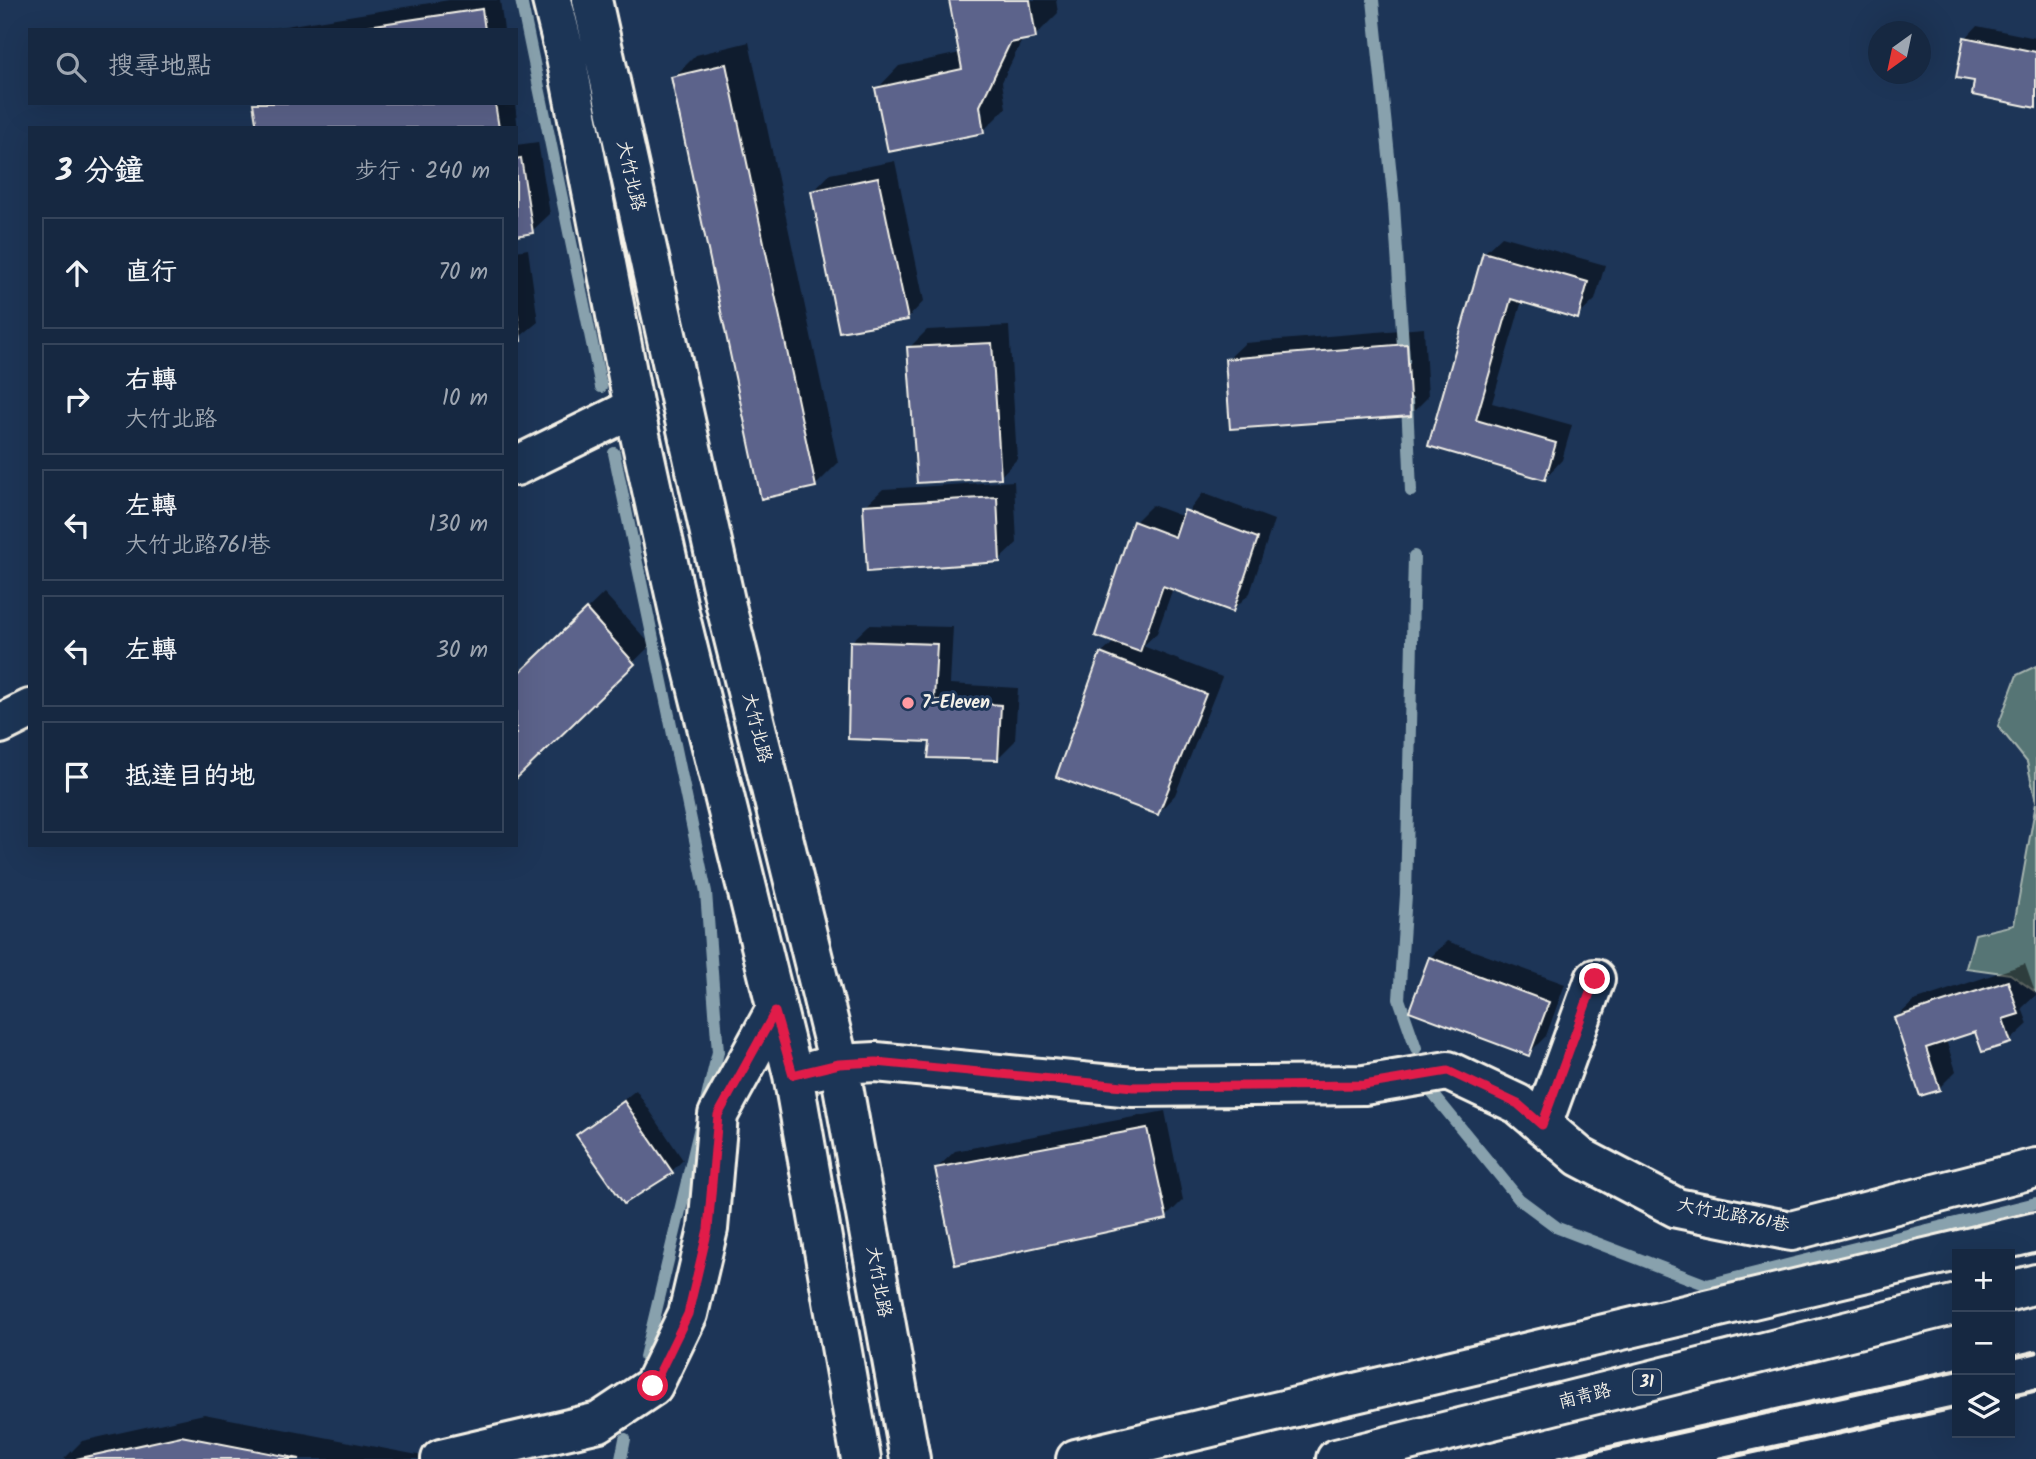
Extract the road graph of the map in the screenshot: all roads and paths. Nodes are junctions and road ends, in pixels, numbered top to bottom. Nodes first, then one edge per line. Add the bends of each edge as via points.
1 (552, 0) edge
2 (592, 0) edge
3 (634, 408) junction
4 (518, 465) edge
5 (28, 710) edge
6 (0, 724) edge
7 (1595, 979) dead end
8 (775, 1012) junction
9 (839, 1064) junction
10 (793, 1075) junction
11 (1542, 1125) junction
12 (2036, 1168) edge
13 (2036, 1232) edge
14 (2036, 1284) edge
15 (2015, 1290) edge
16 (1952, 1305) edge
17 (441, 1459) edge
18 (861, 1459) edge
19 (910, 1459) edge
20 (1076, 1459) edge
21 (1336, 1459) edge

1 - 3 street
2 - 9 street, 大竹北路 via 727,610
3 - 4 street
3 - 8 street
5 - 6 street
7 - 11 street
8 - 10 street
8 - 17 street via 718,1115 708,1229 694,1290 688,1314 653,1386 599,1422
9 - 10 street, 大竹北路761巷
9 - 11 street, 大竹北路761巷 via 876,1062 1133,1087 1364,1085 1448,1071 1518,1104
9 - 19 street, 大竹北路
10 - 18 street
11 - 12 street, 大竹北路761巷 via 1580,1157 1677,1208 1791,1231
13 - 20 street
14 - 15 street
16 - 21 street, 南青路 / 31

